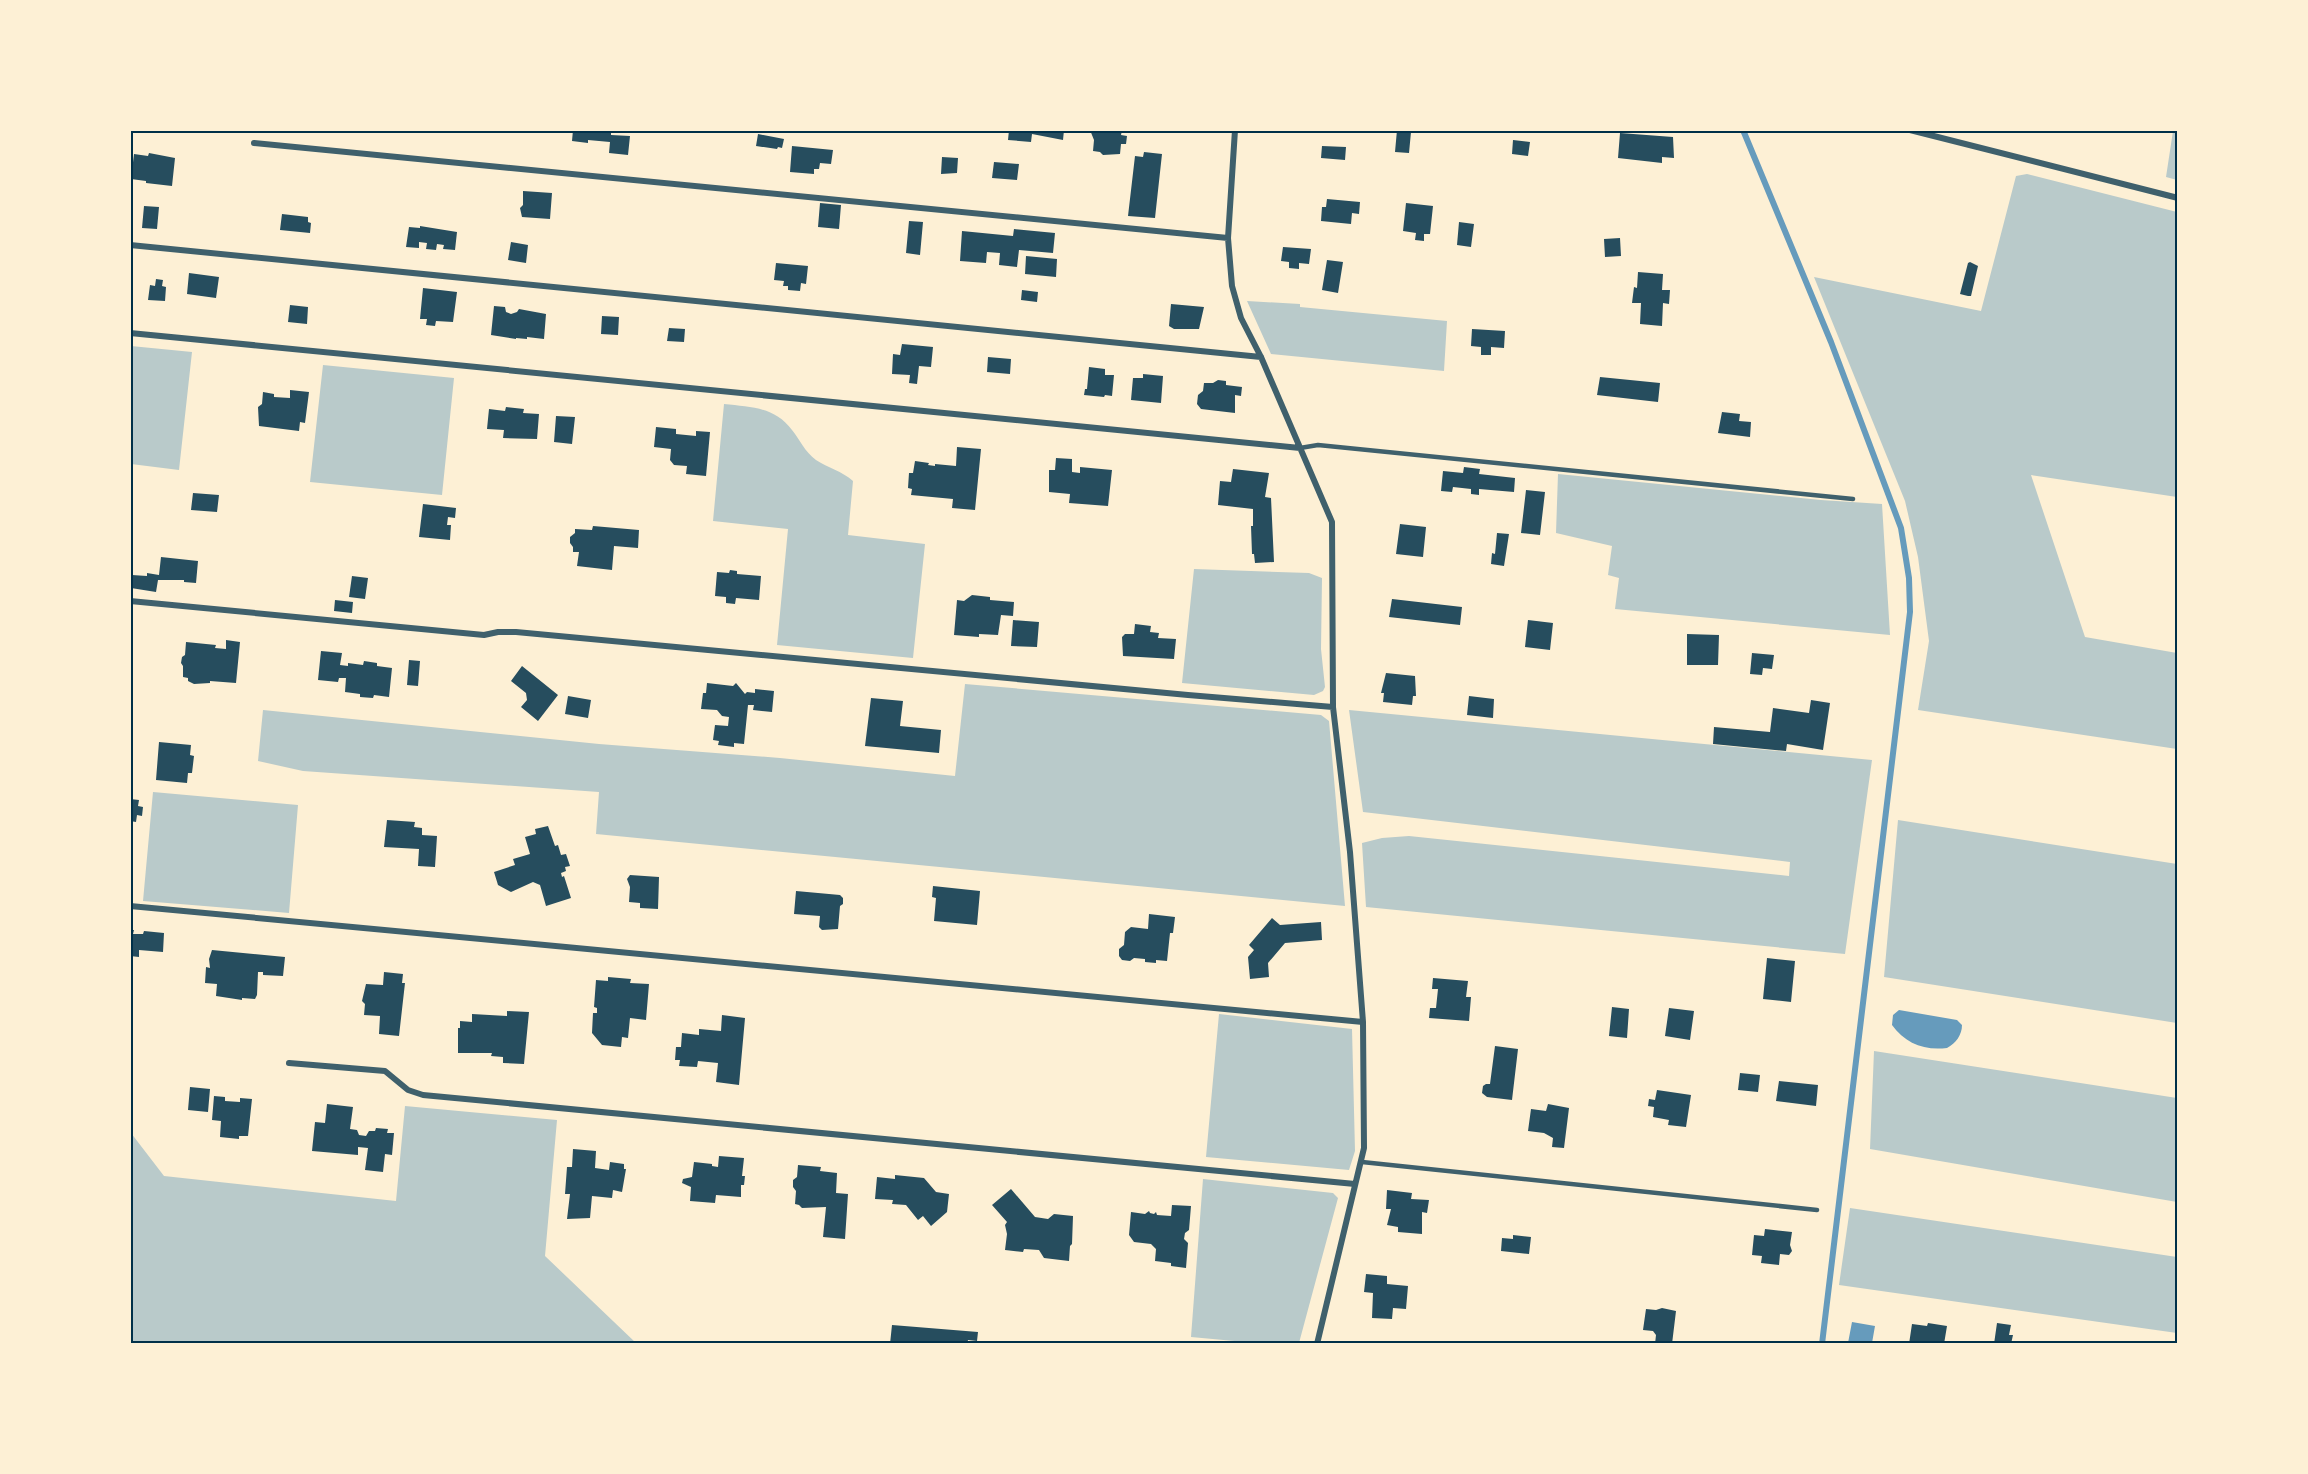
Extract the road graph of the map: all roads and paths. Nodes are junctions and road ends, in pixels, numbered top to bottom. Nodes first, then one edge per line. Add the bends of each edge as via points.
1 (1235, 130) edge
2 (1910, 130) edge
3 (254, 143) dead end
4 (2178, 198) edge
5 (1228, 238) junction
6 (130, 245) edge
7 (130, 333) edge
8 (1261, 357) junction
9 (1300, 448) junction
10 (1853, 498) dead end
11 (130, 602) edge
12 (1334, 707) junction
13 (130, 906) edge
14 (1363, 1022) junction
15 (289, 1063) dead end
16 (1362, 1162) junction
17 (1355, 1184) junction
18 (1817, 1209) dead end
19 (1317, 1344) edge

1 - 5 street
2 - 4 street
3 - 5 street
5 - 8 street via 1232,286 1241,318
6 - 8 street
7 - 9 street
8 - 9 street
9 - 10 lane via 1318,445
9 - 12 street via 1332,522
11 - 12 street via 484,635 516,632
12 - 14 street
13 - 14 street
14 - 16 street
15 - 17 street via 385,1071 408,1090 423,1095
16 - 17 street
16 - 18 lane
17 - 19 street

